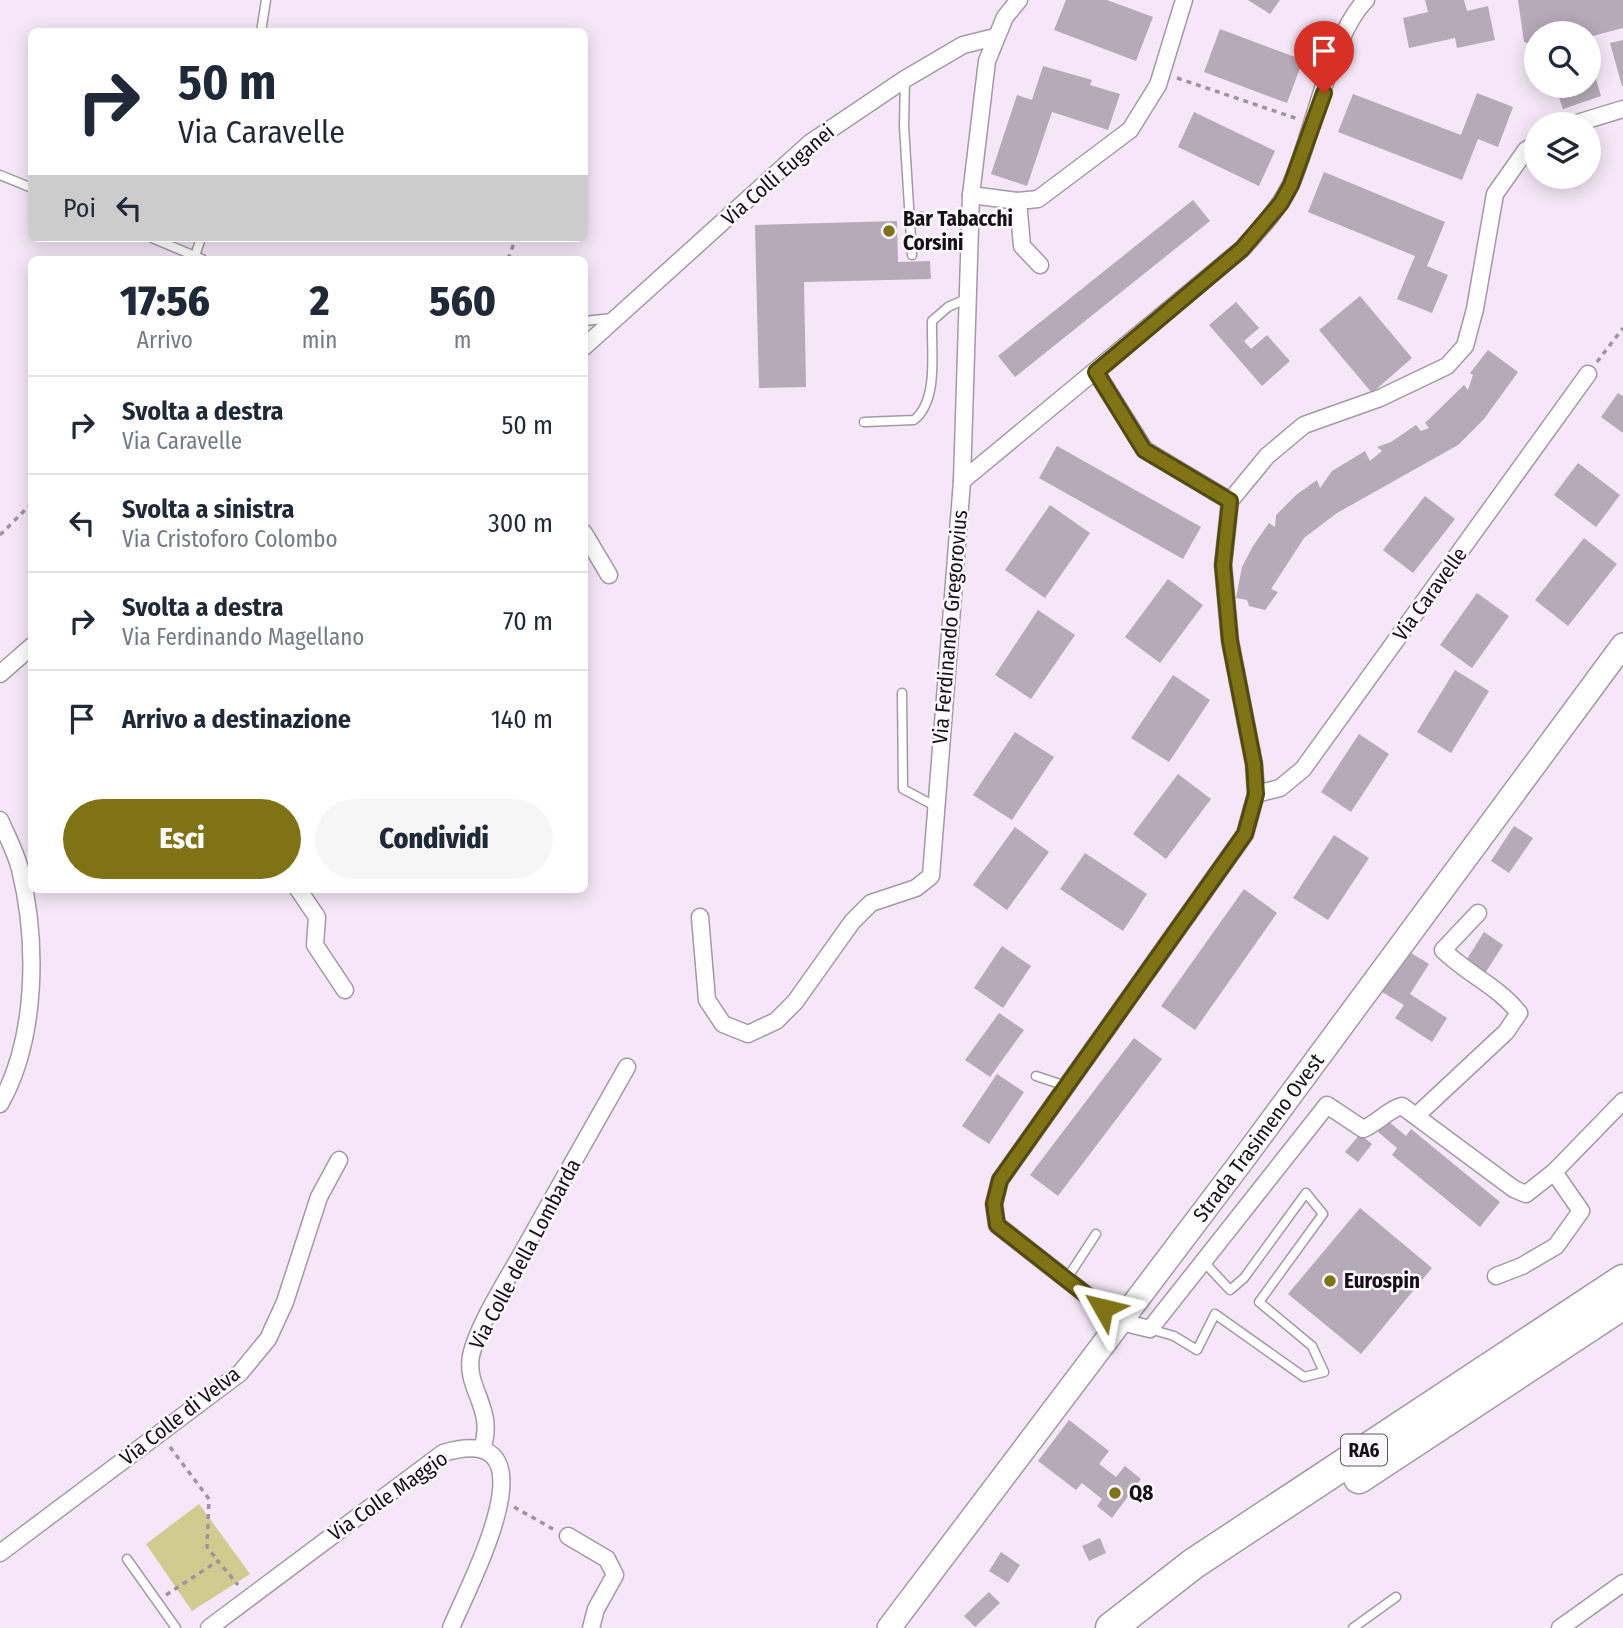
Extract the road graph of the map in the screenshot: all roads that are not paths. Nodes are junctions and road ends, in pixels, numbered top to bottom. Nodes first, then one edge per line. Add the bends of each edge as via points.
1 (265, 0) edge
2 (1019, 0) edge
3 (1184, 0) edge
4 (1366, 0) edge
5 (262, 28) edge
6 (995, 37) junction
7 (905, 79) junction
8 (1623, 109) edge
9 (1601, 116) edge
10 (1524, 153) edge
11 (0, 175) edge
12 (28, 186) edge
13 (971, 195) junction
14 (1018, 201) junction
15 (162, 242) edge
16 (912, 255) dead end
17 (197, 256) edge
18 (1040, 265) dead end
19 (967, 299) junction
20 (620, 317) junction
21 (588, 321) edge
22 (588, 344) edge
23 (1096, 372) junction
24 (1588, 374) road end
25 (864, 422) dead end
26 (962, 481) junction
27 (1230, 501) junction
28 (588, 540) edge
29 (609, 575) dead end
30 (1623, 645) edge
31 (28, 650) edge
32 (0, 674) edge
33 (902, 693) dead end
34 (1256, 794) junction
35 (935, 806) junction
36 (0, 820) edge
37 (301, 893) edge
38 (1478, 913) dead end
39 (700, 917) dead end
40 (345, 990) dead end
41 (626, 1067) dead end
42 (1036, 1076) dead end
43 (1066, 1086) junction
44 (1623, 1101) edge
45 (0, 1104) edge
46 (1416, 1116) junction
47 (339, 1160) dead end
48 (1553, 1172) junction
49 (1096, 1234) dead end
50 (1203, 1261) junction
51 (1496, 1276) dead end
52 (1066, 1279) junction
53 (1623, 1280) edge
54 (1623, 1304) edge
55 (1121, 1322) junction
56 (1150, 1329) junction
57 (482, 1449) junction
58 (568, 1536) road end
59 (0, 1553) edge
60 (127, 1559) dead end
61 (1623, 1583) edge
62 (1396, 1597) dead end
63 (215, 1626) edge
64 (176, 1628) edge
65 (451, 1628) edge
66 (591, 1628) edge
67 (889, 1628) edge
68 (1111, 1628) edge
69 (1143, 1628) edge
70 (1353, 1628) edge
71 (1560, 1628) edge

1 - 5 lane
2 - 6 street, Via Ferdinando Gregorovius
3 - 14 street via 1161,72 1145,110 1130,130 1038,199
4 - 23 street via 1340,41 1314,124 1281,203 1242,249
6 - 7 street, Via Colli Euganei via 963,45
6 - 13 street, Via Ferdinando Gregorovius via 980,102
7 - 16 lane
7 - 20 street, Via Colli Euganei via 810,143
8 - 9 street
10 - 27 street via 1495,194 1465,346 1447,366 1380,398 1304,425 1267,456
11 - 12 lane
13 - 14 street
13 - 19 street, Via Ferdinando Gregorovius
14 - 18 street via 1022,246
15 - 17 lane
19 - 25 lane via 932,321 929,401 920,415 914,420
19 - 26 street, Via Ferdinando Gregorovius
20 - 21 lane
20 - 22 street, Via Colli Euganei
23 - 26 street
23 - 27 street via 1144,450
24 - 34 street, Via Caravelle via 1303,769 1280,788
26 - 35 street, Via Ferdinando Gregorovius
27 - 34 street via 1223,565 1230,641
28 - 29 street
30 - 55 main road, Strada Trasimeno Ovest
31 - 32 street
33 - 35 lane via 903,789
34 - 43 street via 1245,834
35 - 39 street, Via Ferdinando Gregorovius via 931,876 916,888 871,903 776,1021 748,1034 723,1024 707,1000
36 - 45 street via 20,868 31,951 22,1051
37 - 40 street via 317,917 315,945
38 - 46 street via 1443,950 1505,995 1519,1013 1506,1032
41 - 57 street, Via Colle della Lombarda via 504,1286 471,1357 474,1385 486,1414
42 - 43 lane
43 - 52 street via 1000,1180 994,1204 997,1225
44 - 48 street
46 - 48 street via 1526,1194
46 - 50 street via 1402,1106 1363,1129 1327,1105
47 - 59 street, Via Colle di Velva via 319,1197 268,1339 240,1373
48 - 51 street via 1581,1211 1556,1246
49 - 52 lane
50 - 56 street
50 - 56 lane via 1230,1290 1244,1278 1306,1193 1322,1214 1259,1302 1312,1346 1324,1372 1304,1377 1215,1314 1197,1350
52 - 55 street
53 - 68 highway, RA6 via 1193,1564
54 - 69 highway, RA6 via 1208,1577
55 - 56 street
55 - 67 main road, Strada Trasimeno Ovest
57 - 63 street, Via Colle Maggio via 462,1447 443,1453
57 - 65 street via 499,1464 503,1500
58 - 66 street via 607,1559 615,1575
60 - 64 lane
61 - 71 street
62 - 70 lane

